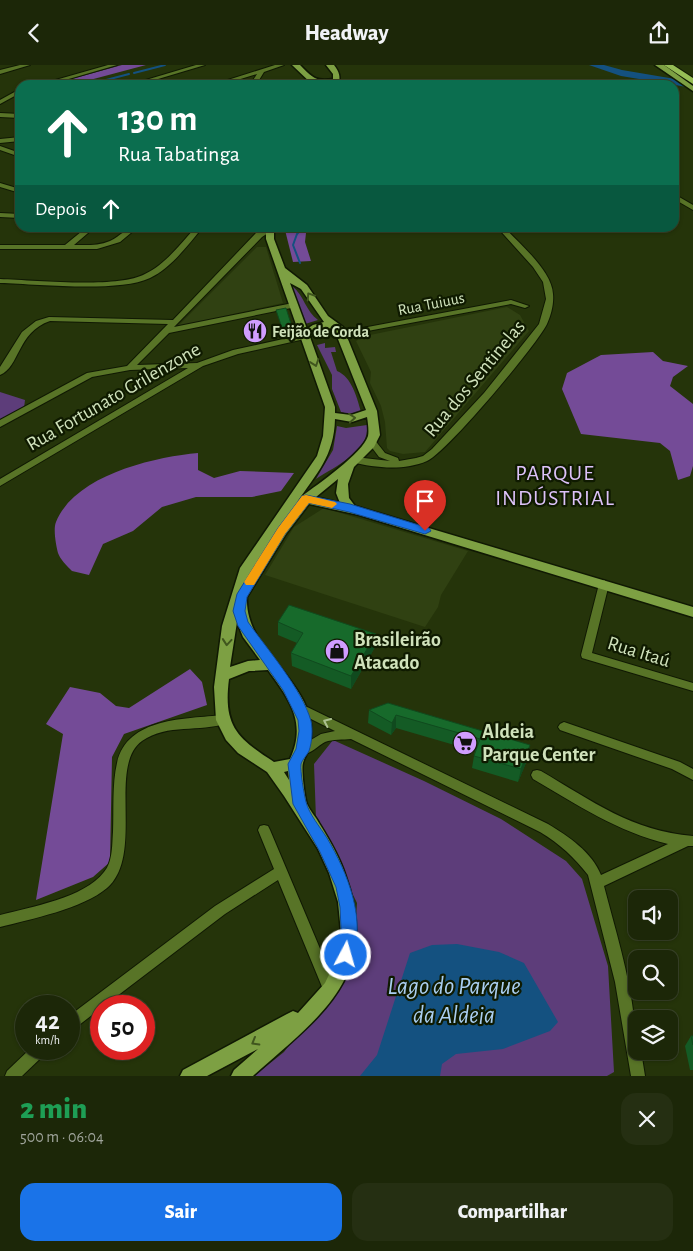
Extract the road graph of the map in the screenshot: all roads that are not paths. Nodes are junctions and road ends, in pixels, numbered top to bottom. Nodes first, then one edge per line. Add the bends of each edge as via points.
1 (17, 65) edge
2 (27, 65) edge
3 (114, 65) edge
4 (202, 65) edge
5 (282, 65) edge
6 (296, 65) edge
7 (330, 65) edge
8 (659, 65) edge
9 (668, 65) edge
10 (677, 65) edge
11 (262, 71) junction
12 (0, 72) edge
13 (693, 76) edge
14 (59, 80) edge
15 (150, 80) edge
16 (232, 80) edge
17 (256, 80) edge
18 (311, 80) edge
19 (336, 80) edge
20 (692, 85) edge
21 (15, 94) edge
22 (0, 102) edge
23 (0, 115) edge
24 (15, 116) edge
25 (15, 140) edge
26 (0, 141) edge
27 (0, 148) edge
28 (15, 153) edge
29 (0, 185) edge
30 (15, 190) edge
31 (679, 199) edge
32 (693, 207) edge
33 (0, 215) edge
34 (15, 216) edge
35 (86, 232) edge
36 (130, 232) edge
37 (195, 232) edge
38 (270, 232) edge
39 (504, 232) edge
40 (0, 247) edge
41 (67, 247) junction
42 (282, 268) junction
43 (0, 281) edge
44 (293, 305) junction
45 (525, 306) dead end
46 (174, 322) junction
47 (339, 330) junction
48 (166, 331) junction
49 (306, 336) junction
50 (200, 365) junction
51 (130, 368) junction
52 (0, 373) edge
53 (372, 411) junction
54 (330, 415) junction
55 (0, 424) edge
56 (371, 441) junction
57 (409, 462) junction
58 (352, 463) junction
59 (0, 483) edge
60 (306, 499) junction
61 (350, 508) junction
62 (604, 584) junction
63 (693, 612) edge
64 (271, 664) junction
65 (224, 675) junction
66 (693, 687) edge
67 (301, 709) junction
68 (223, 720) junction
69 (564, 727) dead end
70 (352, 734) junction
71 (303, 750) junction
72 (295, 764) junction
73 (272, 768) junction
74 (537, 775) dead end
75 (693, 775) edge
76 (300, 804) junction
77 (264, 830) dead end
78 (690, 841) edge
79 (280, 873) junction
80 (596, 883) junction
81 (0, 921) edge
82 (330, 989) junction
83 (313, 1009) junction
84 (80, 1016) edge
85 (29, 1060) edge
86 (12, 1076) edge
87 (189, 1076) edge
88 (240, 1076) edge
89 (638, 1076) edge

1 - 12 street
2 - 12 street
3 - 14 street
4 - 15 street
5 - 11 street
6 - 18 main road
7 - 19 main road via 337,74
8 - 20 main road
9 - 20 highway
10 - 13 highway
11 - 16 street
11 - 17 street
21 - 22 street
23 - 24 street
25 - 26 street
27 - 28 street
29 - 30 street
31 - 32 street
33 - 34 street
35 - 41 street
36 - 41 street via 113,243 97,247
37 - 43 street via 158,269 139,280
38 - 42 main road
38 - 46 street via 253,243
39 - 57 street, Rua dos Sentinelas via 546,282 549,301 543,324 528,347 437,450 426,459
40 - 41 street
42 - 44 main road
47 -> 42 main road via 325,317 304,287
44 - 48 street
44 - 49 main road
45 - 47 street, Rua Tuiuus via 511,302
46 - 48 street
46 - 52 street via 38,321 27,330
47 - 49 main road via 319,325
47 - 53 main road
48 - 51 street
49 - 50 street, Rua Fortunato Grilenzone via 230,354
49 -> 54 main road
50 - 51 street
50 - 59 street, Rua Fortunato Grilenzone
51 - 55 street via 84,378
54 -> 53 main road via 352,419
53 - 56 main road via 374,428
54 -> 65 main road via 329,435 322,457 246,568 229,626
56 - 57 street via 376,450 388,459
56 - 58 main road
57 - 58 street, Rua dos Sentinelas
58 - 60 main road
58 - 61 main road via 340,492
60 - 61 main road
60 - 64 main road via 241,597 239,611 242,623
61 - 62 main road
62 - 63 main road
62 - 66 street, Rua Itaú via 586,655
64 - 65 main road via 248,666
64 - 67 main road
65 - 68 main road
70 -> 67 street
67 - 71 main road via 306,731
68 - 73 main road via 243,749
68 - 81 street via 170,727 137,737 128,746 123,760 116,860 110,875 102,884 67,901
69 - 75 street via 676,765
70 - 71 street via 325,737
70 - 80 street via 557,836 582,857 594,873
71 - 72 main road
72 - 73 main road
72 - 76 main road
73 - 76 main road
74 - 78 street via 640,830 659,838
76 - 82 main road via 335,869 348,907 346,955
77 - 79 street
78 - 80 street
79 - 82 street
79 - 84 street via 213,915
80 - 89 street via 622,981
82 - 83 main road
83 -> 87 main road
83 - 88 main road
85 - 86 street

